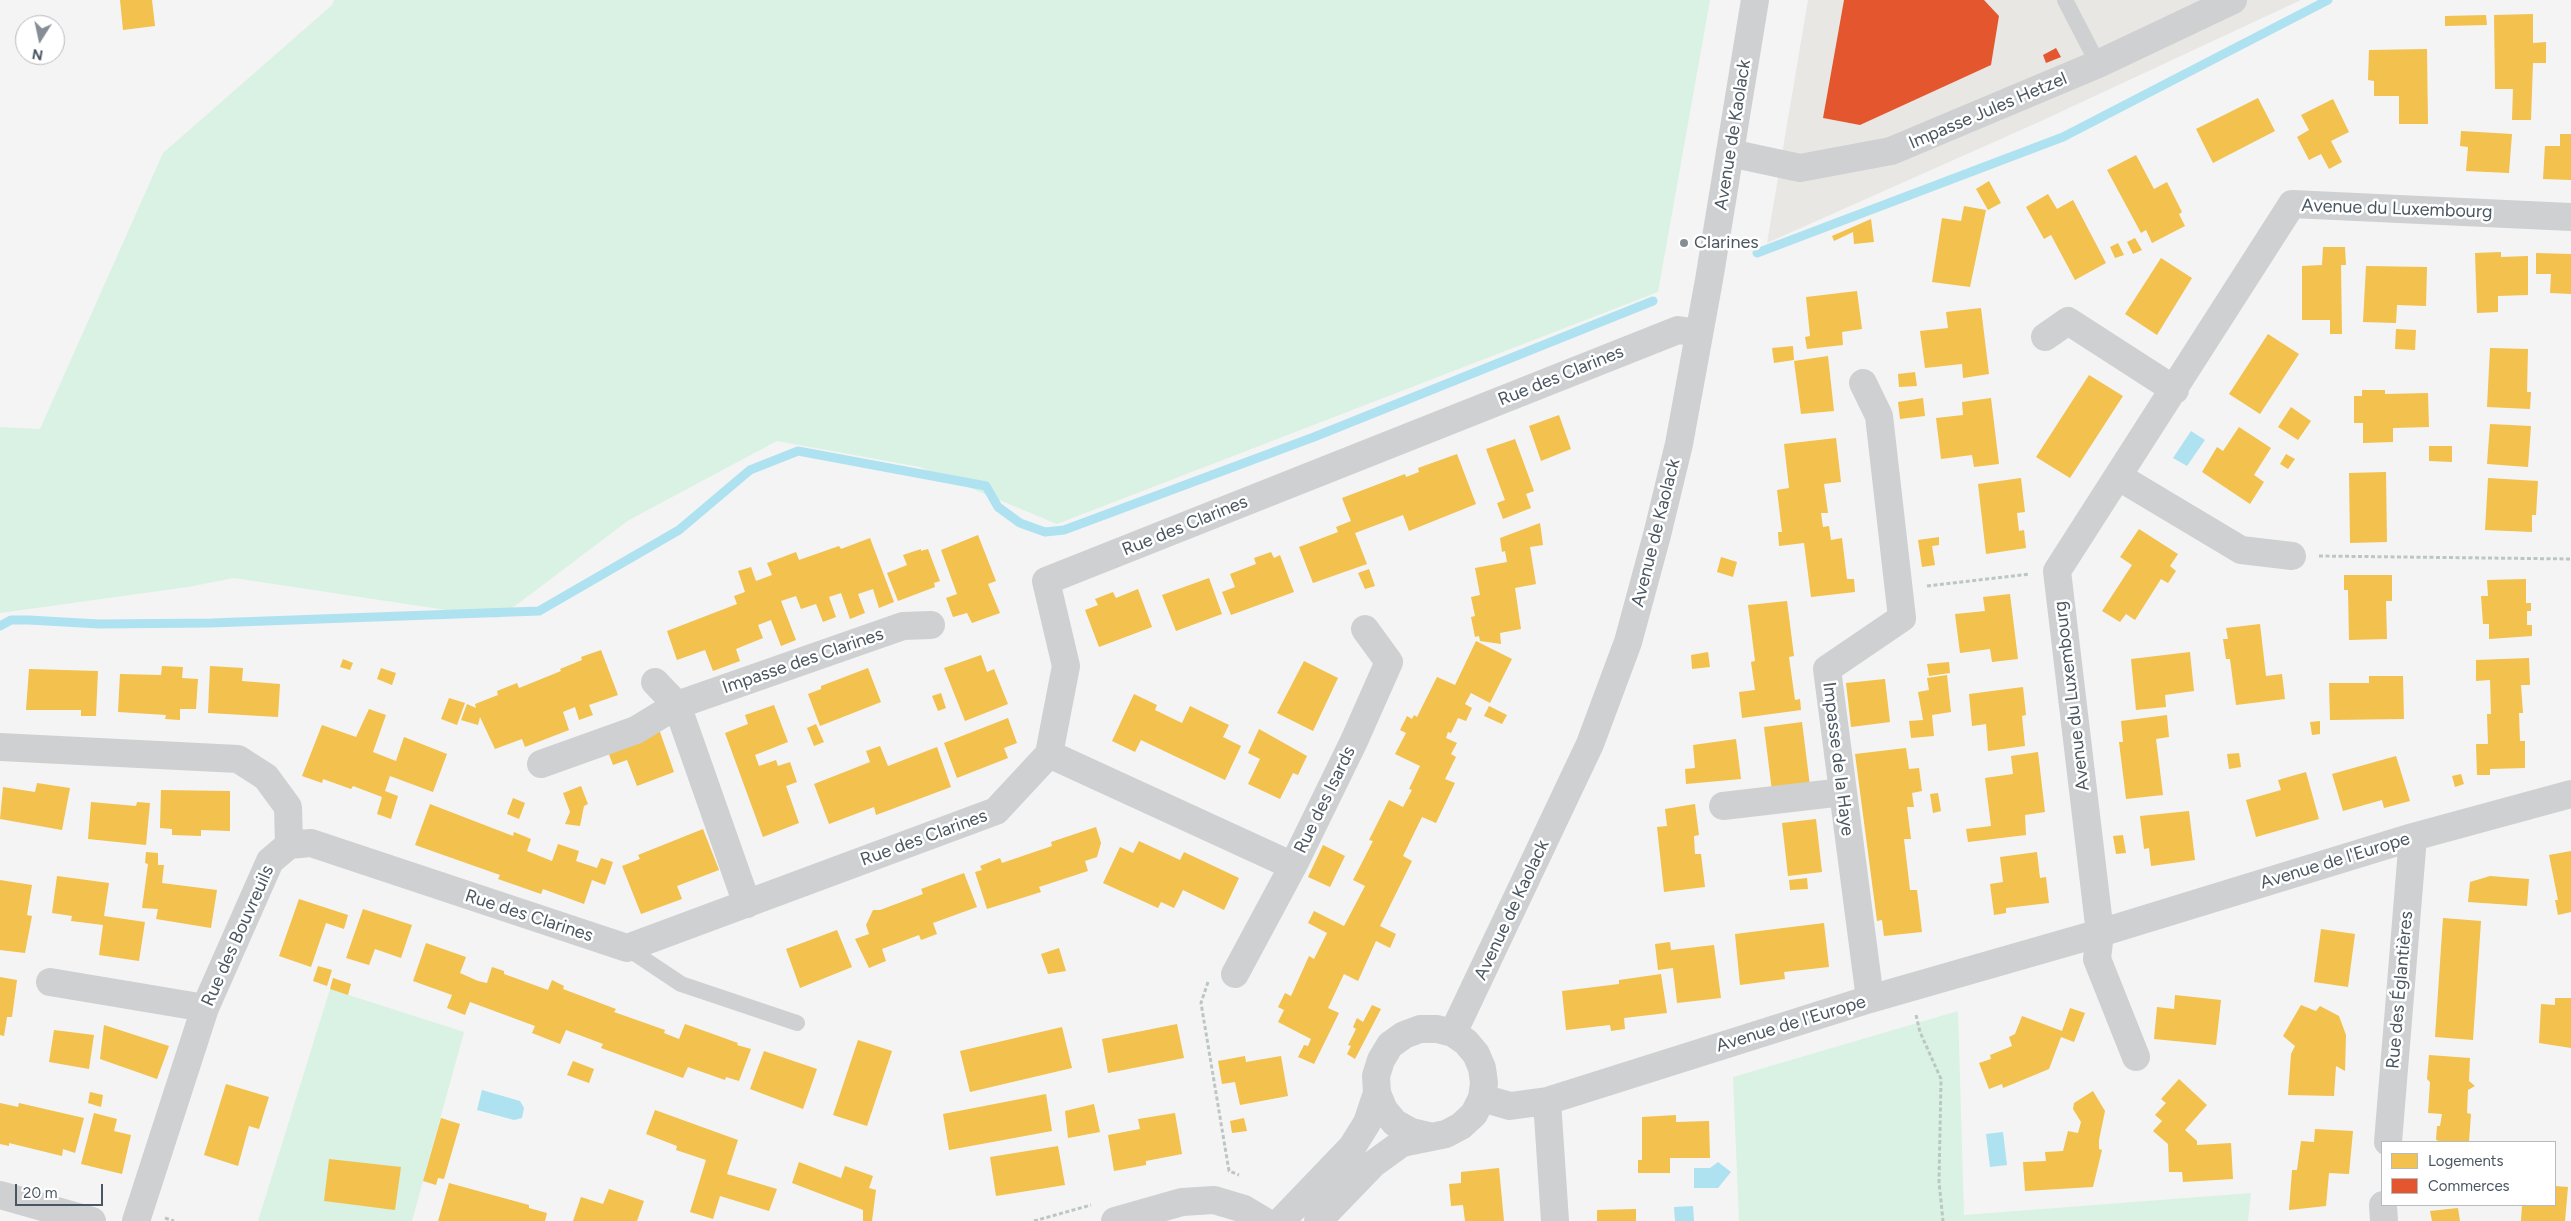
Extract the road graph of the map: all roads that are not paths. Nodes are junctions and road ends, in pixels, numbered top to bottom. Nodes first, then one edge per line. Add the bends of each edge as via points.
1 (1755, 0) edge
2 (2065, 0) edge
3 (2233, 0) edge
4 (2098, 64) junction
5 (1730, 153) junction
6 (2571, 216) edge
7 (1699, 333) junction
8 (2045, 337) dead end
9 (1863, 382) dead end
10 (2175, 390) junction
11 (2119, 477) junction
12 (2292, 556) road end
13 (930, 625) dead end
14 (1365, 629) dead end
15 (655, 682) dead end
16 (677, 705) junction
17 (0, 748) edge
18 (1049, 754) junction
19 (541, 764) dead end
20 (1843, 792) junction
21 (2571, 794) edge
22 (1723, 806) dead end
23 (2413, 837) junction
24 (289, 845) junction
25 (1292, 866) junction
26 (747, 904) junction
27 (2100, 933) junction
28 (627, 948) junction
29 (1235, 974) road end
30 (50, 982) dead end
31 (1870, 999) junction
32 (205, 1008) junction
33 (797, 1023) dead end
34 (1453, 1033) junction
35 (2136, 1057) dead end
36 (1377, 1093) junction
37 (1482, 1098) junction
38 (1547, 1101) junction
39 (1428, 1136) junction
40 (2388, 1141) edge
41 (0, 1195) edge
42 (2383, 1206) edge
43 (1326, 1213) edge
44 (92, 1221) edge
45 (136, 1221) edge
46 (1115, 1221) edge
47 (1264, 1221) edge
48 (1281, 1221) edge
49 (1293, 1221) edge
50 (1554, 1221) edge
51 (2384, 1221) edge

1 - 5 street, Avenue de Kaolack
2 - 4 lane
3 - 4 street, Impasse Jules Hetzel
4 - 5 street, Impasse Jules Hetzel via 1891,151 1800,168
5 - 7 street, Avenue de Kaolack
6 - 10 street, Avenue du Luxembourg via 2292,204
7 - 18 street, Rue des Clarines via 1678,330 1046,581 1066,666
7 - 34 street, Avenue de Kaolack via 1670,480 1628,642 1590,744
8 - 10 street via 2068,320
9 - 20 street, Impasse de la Haye via 1879,416 1902,618 1827,669
10 - 11 street, Avenue du Luxembourg
11 - 12 street via 2241,550
11 - 27 street, Avenue du Luxembourg via 2058,571
13 - 16 street, Impasse des Clarines via 903,626
14 - 25 street, Rue des Isards via 1389,662
15 - 16 street
16 - 19 street, Impasse des Clarines via 636,730
16 - 26 street
17 - 24 street via 238,759 266,777 288,807
18 - 25 street, Rue des Isards
18 - 26 street, Rue des Clarines via 996,811
20 - 22 street
20 - 31 street, Impasse de la Haye
21 - 23 street, Avenue de l'Europe
23 - 27 street, Avenue de l'Europe
23 - 40 street, Rue des Églantières
24 - 28 street, Rue des Clarines via 311,843
24 - 32 street, Rue des Bouvreuils via 270,861
25 - 29 street
26 - 28 street, Rue des Clarines
27 - 31 street, Avenue de l'Europe
27 - 35 street via 2097,959
28 - 33 lane via 681,984
30 - 32 street
31 - 38 street, Avenue de l'Europe
32 - 45 street, Rue des Bouvreuils
34 - 36 street via 1420,1029 1404,1035 1390,1046 1376,1076
34 - 37 street via 1476,1054 1482,1068
36 - 39 street via 1384,1110 1395,1123 1411,1132
36 - 48 street via 1367,1123 1352,1147
37 - 38 street, Avenue de l'Europe via 1510,1106
37 - 39 street via 1474,1114 1461,1126 1446,1134
38 - 50 street
39 - 43 street via 1402,1143 1373,1164
41 - 44 street
42 - 51 street
43 - 49 street
46 - 47 street via 1182,1202 1214,1200 1244,1208

